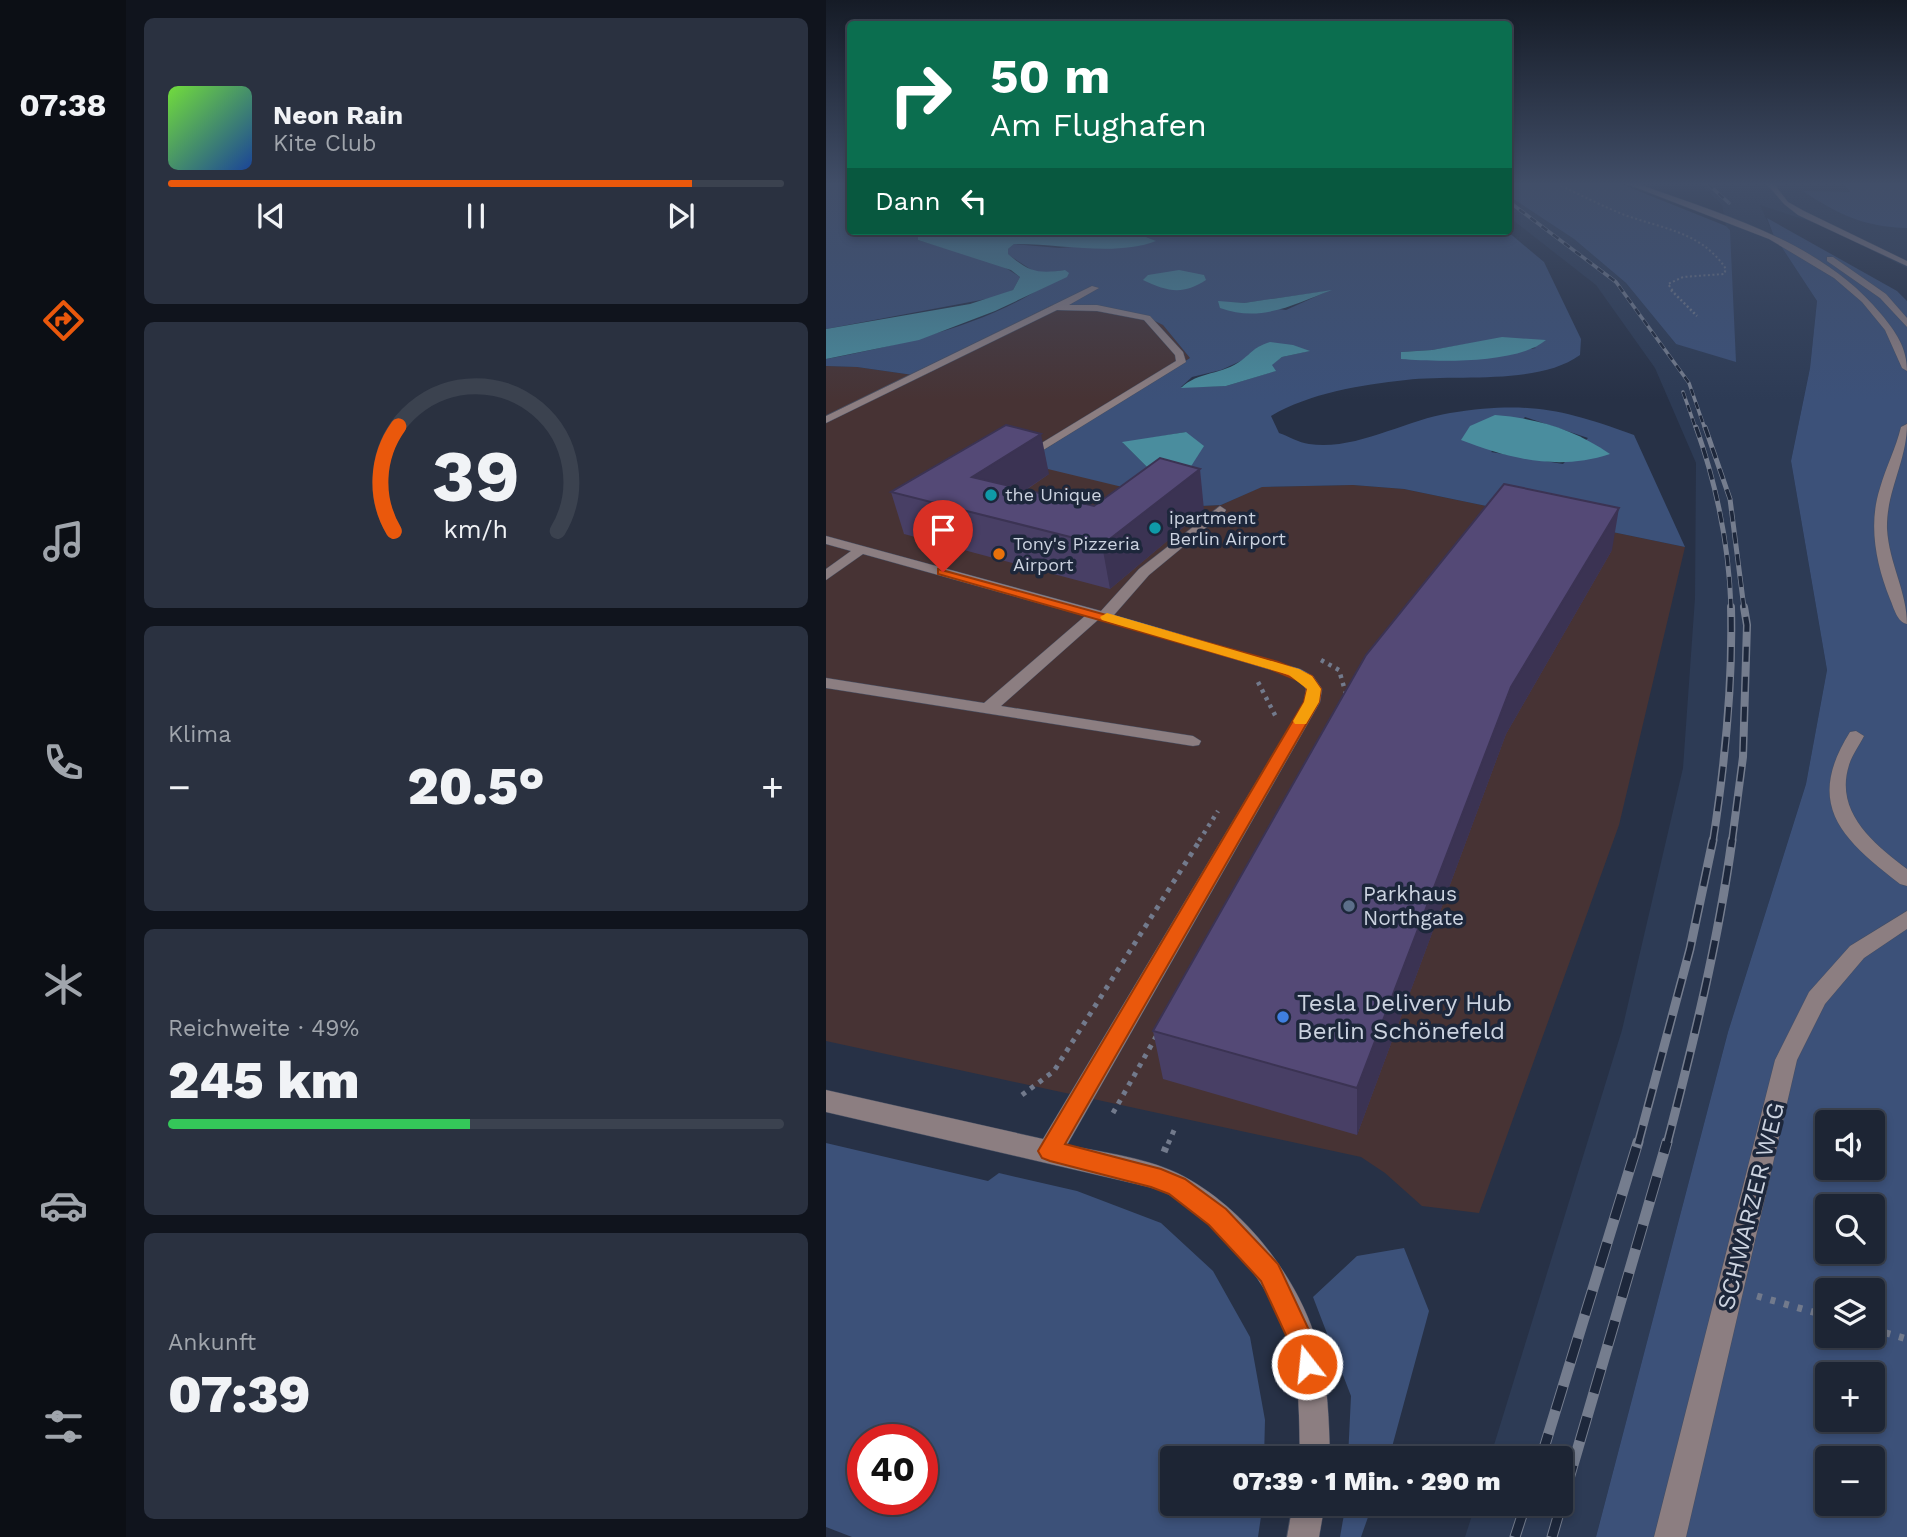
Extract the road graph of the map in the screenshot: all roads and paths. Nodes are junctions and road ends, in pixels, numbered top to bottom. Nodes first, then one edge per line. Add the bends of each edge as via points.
1 (1717, 256) edge
2 (1808, 256) edge
3 (1815, 256) edge
4 (1890, 256) edge
5 (1907, 264) edge
6 (1095, 288) dead end
7 (1056, 307) junction
8 (1697, 316) dead end
9 (1907, 324) edge
10 (1907, 368) edge
11 (826, 420) edge
12 (1907, 427) edge
13 (1028, 454) edge
14 (1220, 510) dead end
15 (826, 540) edge
16 (862, 549) junction
17 (826, 576) edge
18 (1100, 615) junction
19 (1907, 620) edge
20 (1255, 677) dead end
21 (826, 683) edge
22 (988, 708) junction
23 (1270, 727) dead end
24 (1856, 736) dead end
25 (1193, 741) dead end
26 (1220, 807) dead end
27 (1907, 879) edge
28 (1907, 919) edge
29 (1022, 1096) dead end
30 (826, 1101) edge
31 (1050, 1151) junction
32 (1731, 1289) junction
33 (1815, 1313) edge
34 (1885, 1333) edge
35 (1907, 1339) edge
36 (1315, 1446) edge
37 (1307, 1516) edge
38 (1303, 1537) edge
39 (1670, 1537) edge

1 - 8 path via 1726,269 1724,274 1683,277 1668,284
2 - 10 street via 1860,296 1891,330
3 - 9 street via 1860,278
4 - 5 street
6 - 7 street
7 - 11 street
7 - 13 street via 1097,308 1147,318 1182,358
12 - 19 street via 1883,499 1881,529 1884,560
14 - 18 street
15 - 16 street
16 - 17 street
16 - 18 street
18 - 22 street
18 - 31 street via 1294,672 1314,689 1312,702
20 - 23 path via 1277,715
21 - 22 street
22 - 25 street
24 - 27 street via 1839,768 1838,794 1846,826
26 - 29 path via 1054,1071
28 - 32 street, SCHWARZER WEG via 1857,952 1817,998 1786,1060
30 - 31 street
31 - 36 street via 1177,1186 1217,1217 1270,1273 1303,1345 1314,1404
32 - 33 path
32 - 39 street, SCHWARZER WEG
34 - 35 path
37 - 38 street

